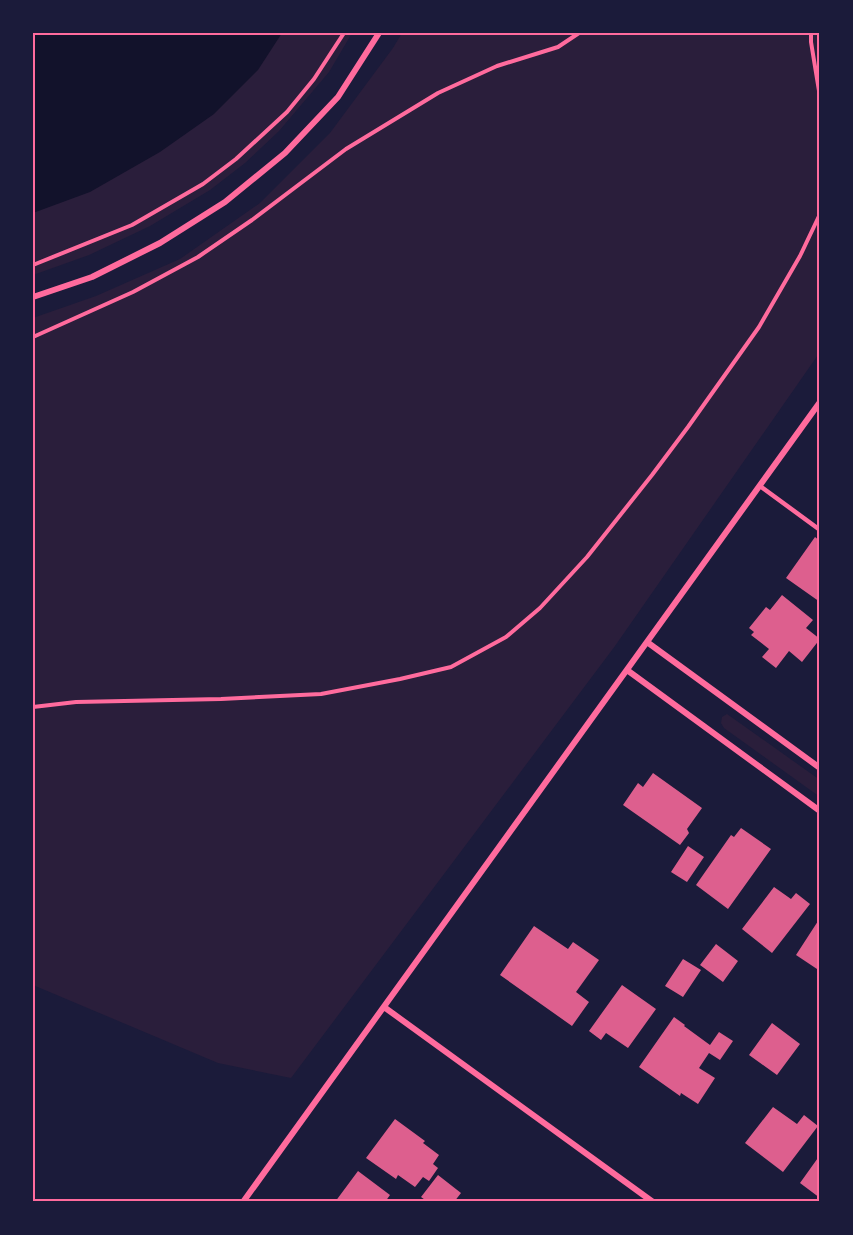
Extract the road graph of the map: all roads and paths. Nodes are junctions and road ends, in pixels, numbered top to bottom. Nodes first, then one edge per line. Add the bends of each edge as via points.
1 (344, 33) edge
2 (379, 33) edge
3 (579, 33) edge
4 (811, 33) edge
5 (820, 97) edge
6 (820, 214) edge
7 (33, 265) edge
8 (33, 297) edge
9 (33, 337) edge
10 (820, 402) edge
11 (760, 486) junction
12 (820, 530) edge
13 (647, 642) junction
14 (627, 670) junction
15 (33, 707) edge
16 (820, 768) edge
17 (820, 811) edge
18 (384, 1007) junction
19 (243, 1202) edge
20 (653, 1202) edge

1 - 7 path via 314,79 286,112 211,178 132,225
2 - 8 street via 338,97 285,153 225,202 160,243 92,277
3 - 9 path via 558,47 496,66 438,93 345,149 198,257 133,292
4 - 5 path
6 - 15 path via 759,327 682,435 586,557 540,608 506,637 451,667 321,694 76,702
10 - 11 street
11 - 12 lane
11 - 13 street
13 - 14 street
13 - 16 street
14 - 17 street
14 - 18 street
18 - 19 street
18 - 20 street

